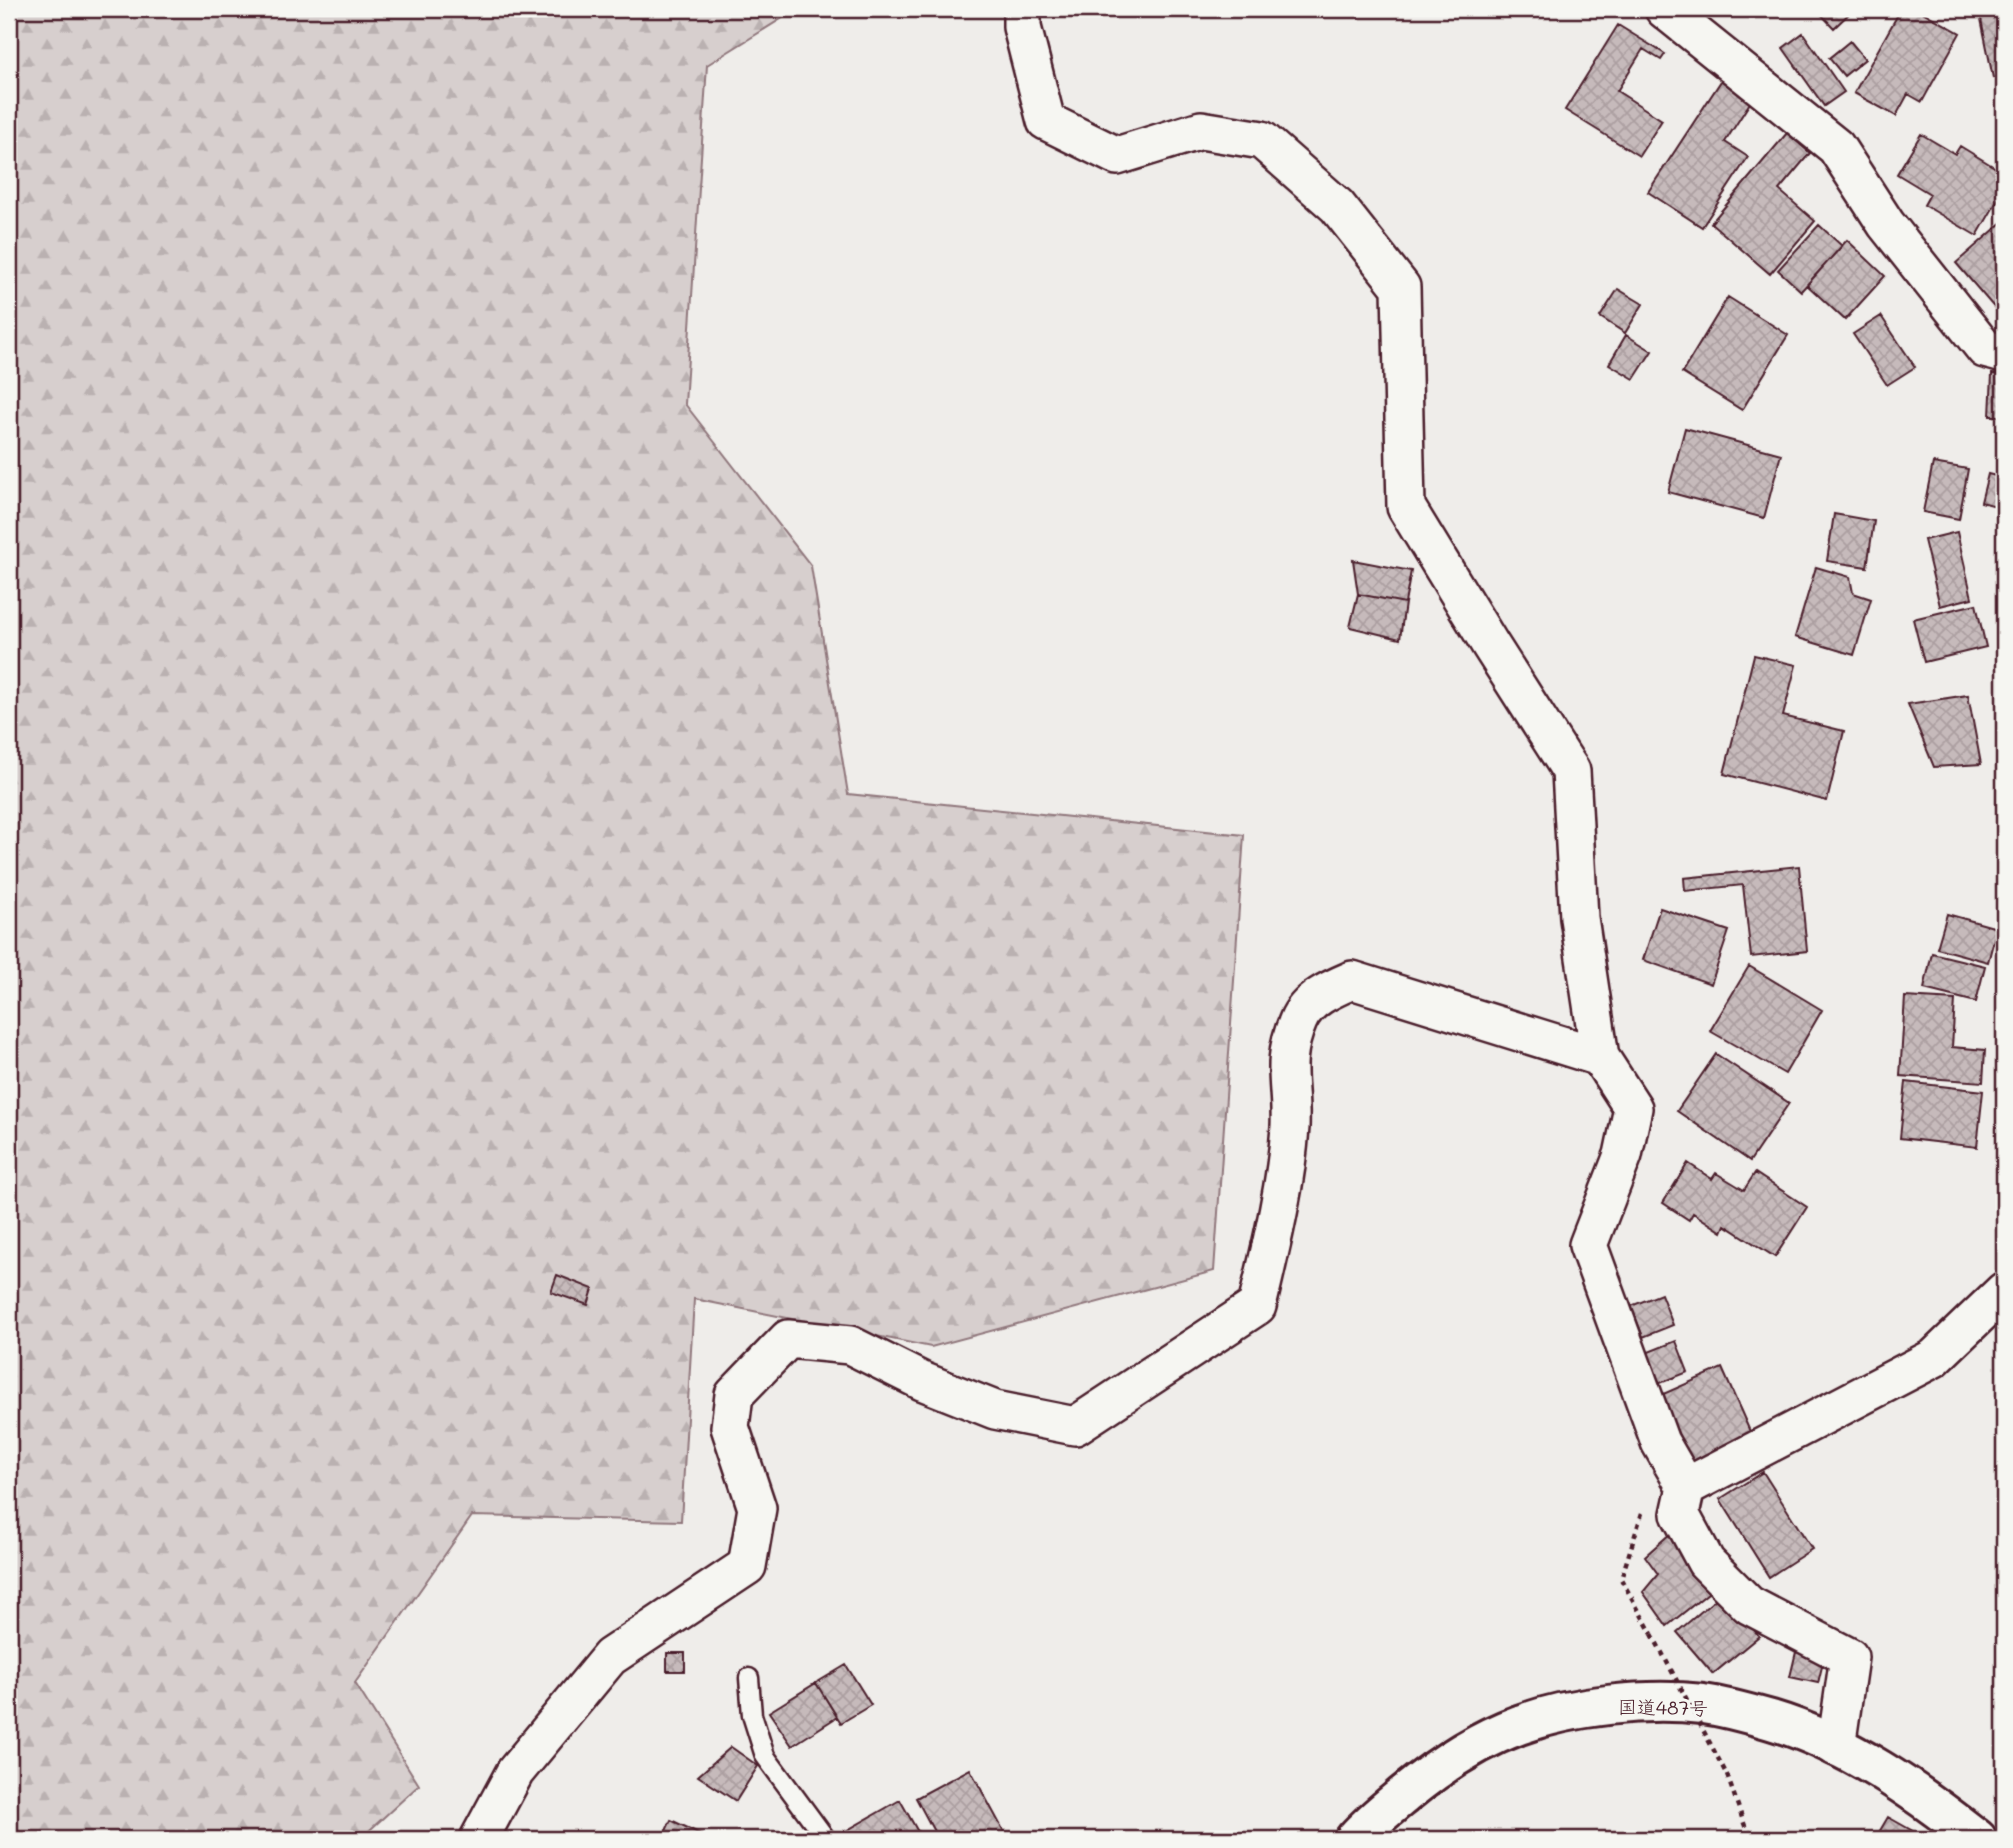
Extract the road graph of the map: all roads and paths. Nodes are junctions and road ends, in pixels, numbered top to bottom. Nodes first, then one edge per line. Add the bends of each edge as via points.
1 (1022, 9) edge
2 (1664, 9) edge
3 (2004, 354) edge
4 (1600, 1057) junction
5 (2004, 1291) edge
6 (1686, 1487) junction
7 (1643, 1509) dead end
8 (749, 1678) dead end
9 (1836, 1747) junction
10 (479, 1839) edge
11 (826, 1839) edge
12 (1355, 1839) edge
13 (1754, 1839) edge
14 (1976, 1839) edge

1 - 4 street via 1022,27 1046,121 1117,156 1201,130 1262,140 1337,206 1401,287 1406,507 1571,771 1579,918
2 - 3 street via 1836,147 1886,224 1985,349
4 - 6 street via 1633,1108 1623,1155 1588,1245 1660,1442
4 - 10 street via 1352,980 1321,994 1298,1018 1286,1059 1290,1125 1280,1204 1257,1306 1074,1426 995,1410 850,1345 788,1339 734,1395 730,1427 757,1508 747,1566 610,1657 515,1772
5 - 6 street via 1934,1358
6 - 9 street via 1680,1514 1706,1562 1749,1605 1849,1657
7 - 13 path, bridge via 1621,1580 1727,1775
8 - 11 lane via 752,1715 765,1756
9 - 12 highway, 国道487号 via 1772,1720 1704,1704 1633,1703 1571,1712 1520,1724 1470,1748 1427,1776
9 - 14 highway, 国道487号 via 1883,1771

